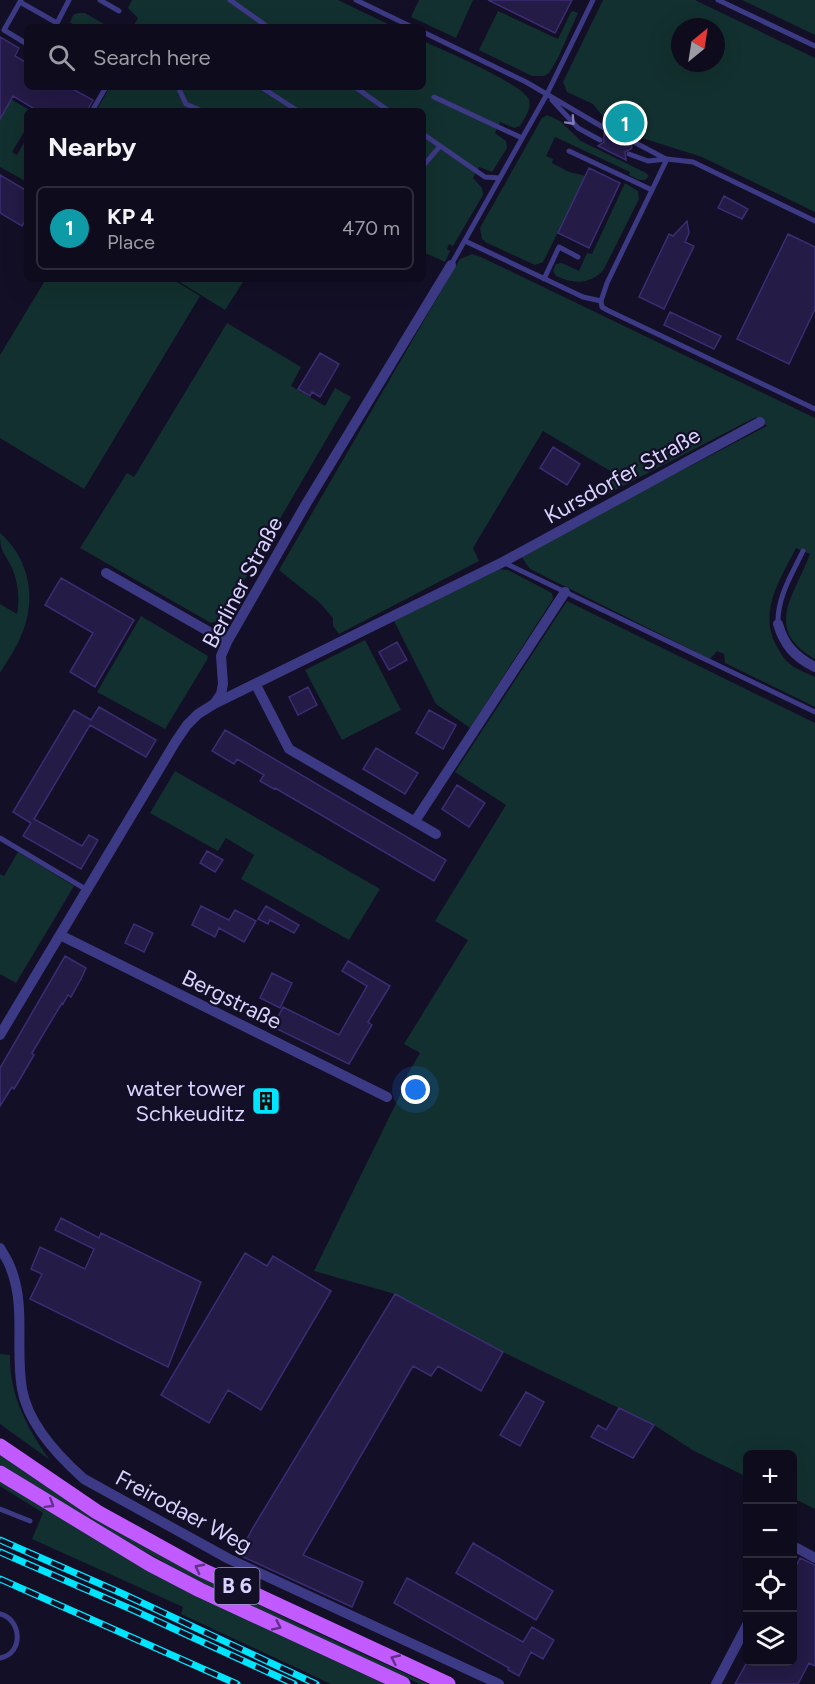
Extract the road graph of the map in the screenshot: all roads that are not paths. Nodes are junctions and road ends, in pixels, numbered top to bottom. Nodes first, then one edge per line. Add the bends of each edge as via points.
1 (69, 0) edge
2 (100, 0) edge
3 (230, 0) edge
4 (356, 0) edge
5 (593, 0) edge
6 (718, 0) edge
7 (21, 1) edge
8 (119, 11) dead end
9 (263, 24) edge
10 (406, 24) edge
11 (426, 33) edge
12 (24, 42) edge
13 (815, 46) edge
14 (103, 90) edge
15 (179, 90) edge
16 (266, 90) edge
17 (359, 90) edge
18 (547, 94) junction
19 (434, 97) dead end
20 (94, 108) edge
21 (195, 108) edge
22 (293, 108) edge
23 (385, 108) edge
24 (606, 129) dead end
25 (426, 136) edge
26 (522, 138) junction
27 (600, 140) dead end
28 (634, 142) dead end
29 (440, 146) junction
30 (569, 151) dead end
31 (629, 154) dead end
32 (667, 159) junction
33 (426, 162) edge
34 (500, 178) junction
35 (652, 190) junction
36 (815, 221) edge
37 (465, 241) junction
38 (578, 257) dead end
39 (451, 265) joint
40 (544, 279) junction
41 (601, 301) junction
42 (815, 409) edge
43 (760, 422) dead end
44 (803, 551) dead end
45 (503, 562) junction
46 (106, 573) dead end
47 (566, 592) junction
48 (778, 624) joint
49 (226, 642) junction
50 (815, 667) edge
51 (256, 685) junction
52 (214, 704) junction
53 (815, 712) edge
54 (415, 821) junction
55 (436, 834) dead end
56 (0, 837) edge
57 (87, 890) junction
58 (60, 935) junction
59 (0, 1035) edge
60 (387, 1097) dead end
61 (0, 1248) edge
62 (0, 1446) edge
63 (0, 1473) edge
64 (0, 1509) edge
65 (30, 1521) dead end
66 (797, 1548) edge
67 (815, 1558) edge
68 (0, 1614) edge
69 (743, 1631) edge
70 (0, 1658) edge
71 (403, 1684) edge
72 (448, 1684) edge
73 (499, 1684) edge
74 (716, 1684) edge

1 - 7 lane via 57,23
2 - 8 lane
3 - 9 lane
4 - 10 lane
5 - 18 lane
6 - 13 lane
7 - 12 lane via 4,30
11 - 18 lane
14 - 20 lane
15 - 21 lane via 186,104
16 - 22 lane
17 - 23 lane
18 - 24 lane
18 - 26 lane
18 -> 27 lane via 578,128
19 - 26 lane
25 - 29 lane
26 - 34 lane
28 - 32 lane
29 - 33 lane
29 - 34 lane via 485,177
30 - 35 lane
31 - 32 lane via 648,161
32 - 35 lane
32 - 36 lane via 693,162
34 - 37 lane
35 - 41 lane
37 - 39 lane
37 - 40 lane
38 - 40 lane via 559,247
39 - 49 street, Berliner Straße
40 - 41 lane
41 - 42 lane via 607,310
43 - 45 street, Kursdorfer Straße
44 - 48 lane via 777,610
45 - 47 lane
45 - 51 street, Kursdorfer Straße
46 - 49 street
47 - 53 lane
47 - 54 street
48 - 50 street via 795,656
49 - 52 street, Berliner Straße via 221,656 223,684
51 - 52 street, Kursdorfer Straße
51 - 54 street via 289,749
52 - 57 street via 187,725
54 - 55 street
56 - 57 lane
57 - 58 street
58 - 59 street
58 - 60 street, Bergstraße
61 - 73 street, Freirodaer Weg via 11,1269 19,1301 22,1389 34,1422 84,1479 229,1559
72 -> 62 main road, B 6 via 202,1570 98,1512
63 -> 71 main road, B 6 via 150,1564
64 - 65 lane
66 - 67 street
68 - 70 lane via 13,1622 18,1632 13,1652
69 - 74 street

